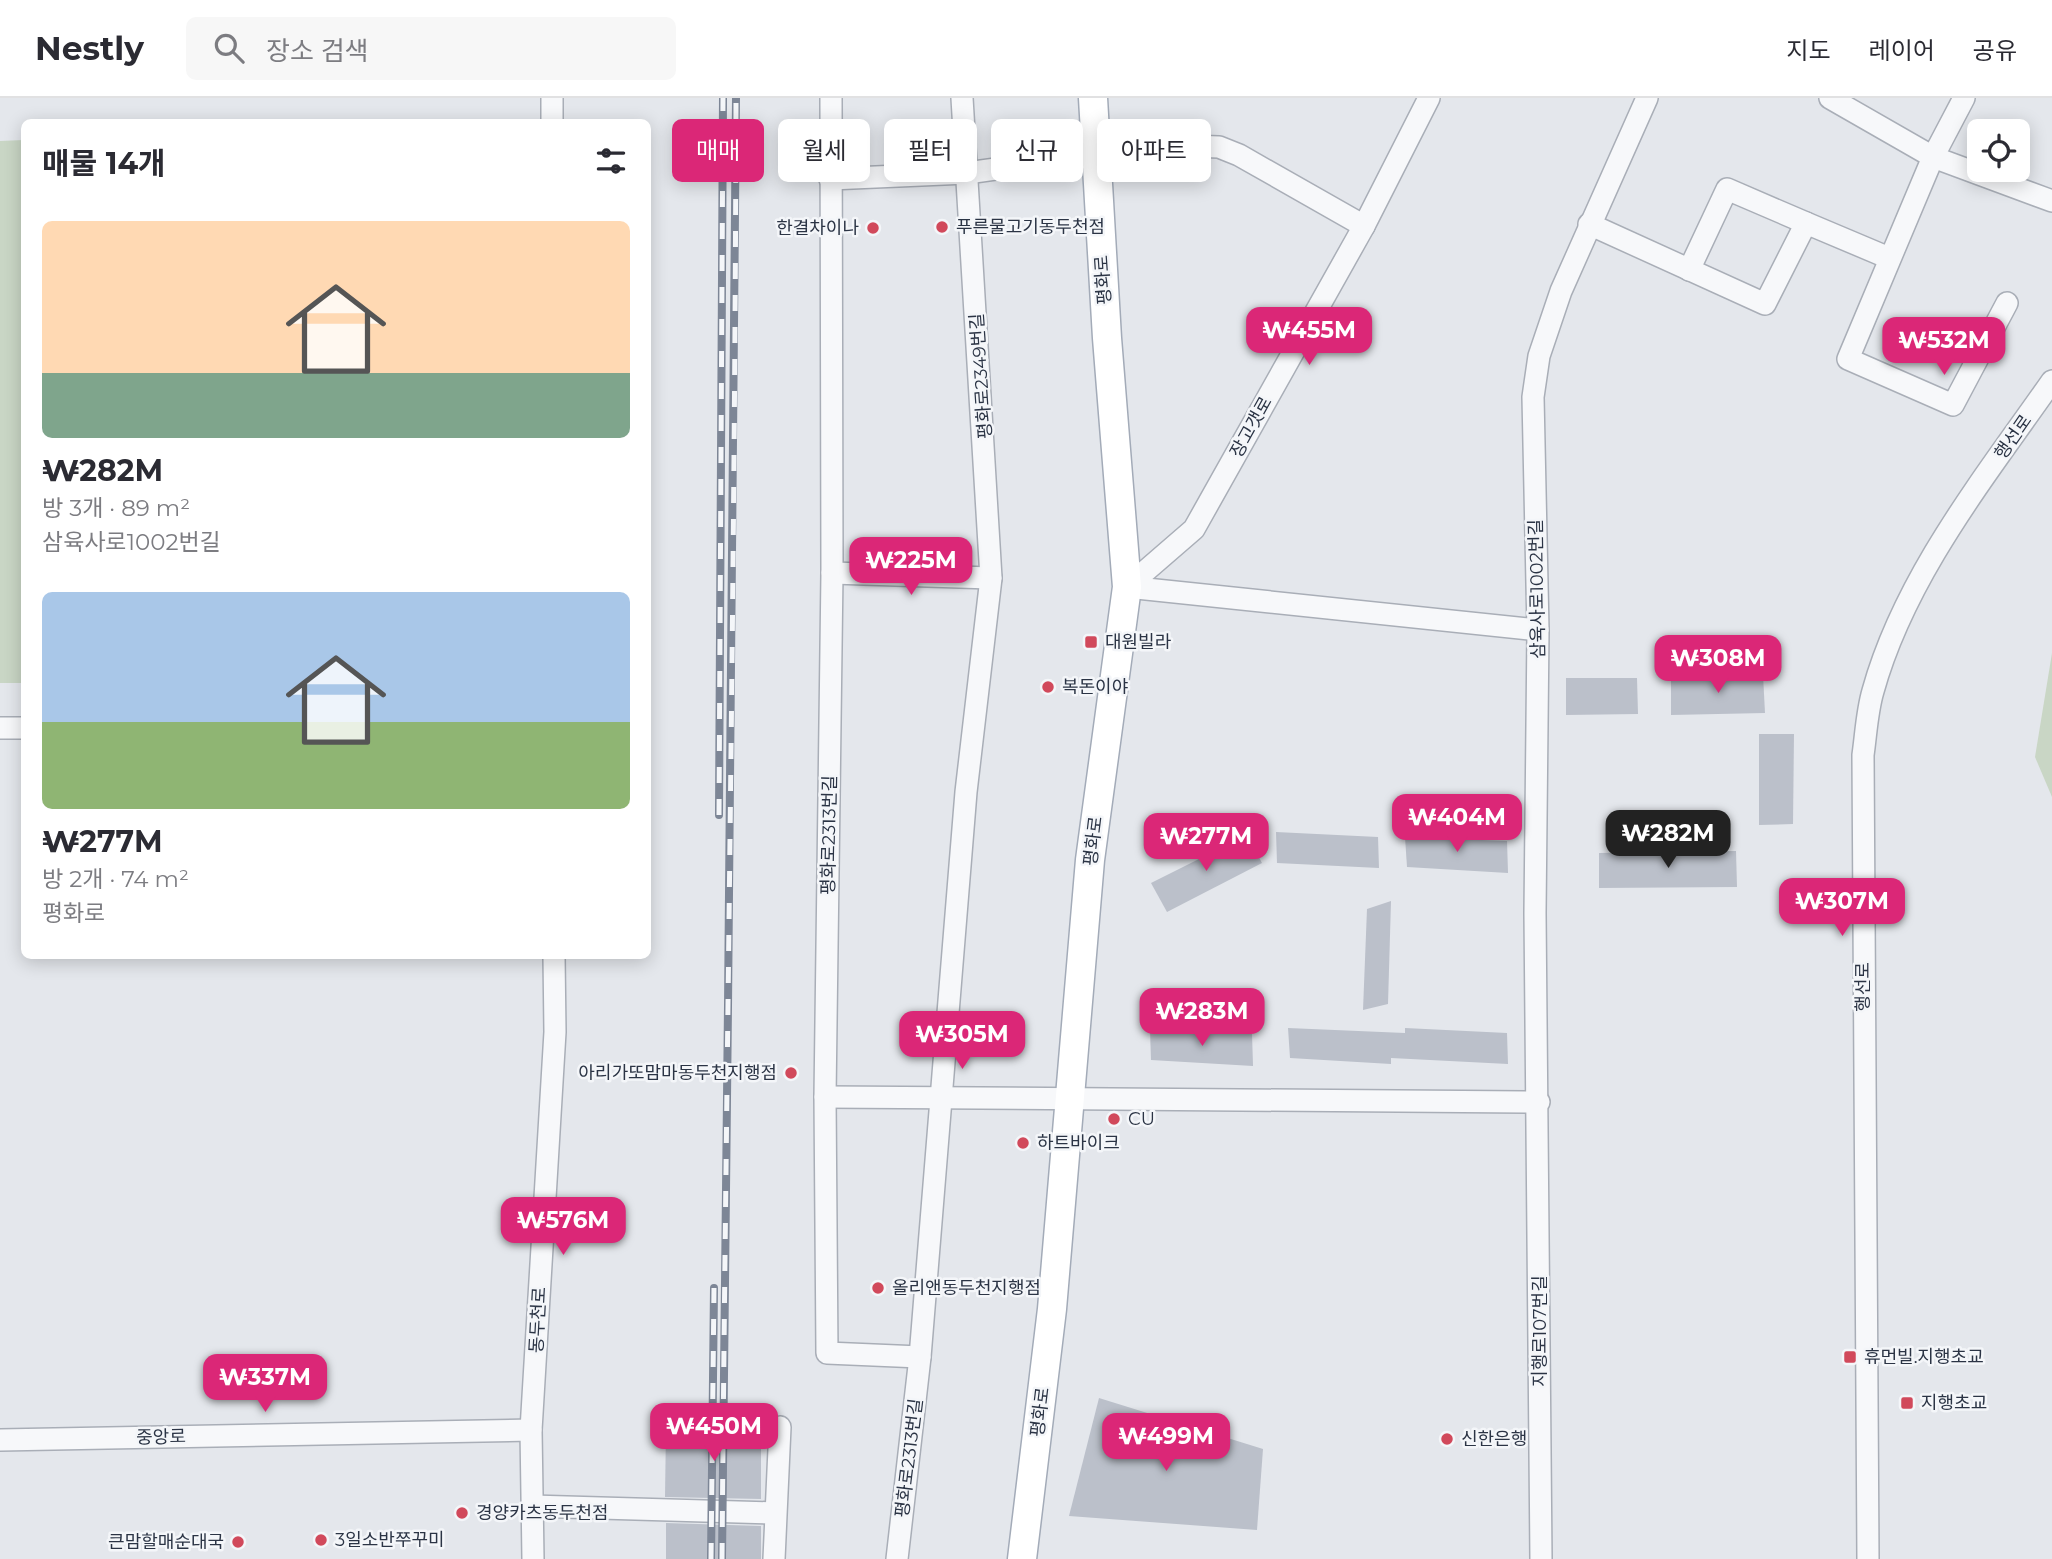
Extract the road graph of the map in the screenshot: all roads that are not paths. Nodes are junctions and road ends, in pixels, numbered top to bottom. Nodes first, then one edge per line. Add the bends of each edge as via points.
1 (552, 98) edge
2 (831, 98) edge
3 (962, 98) edge
4 (1093, 98) edge
5 (1429, 98) edge
6 (1647, 98) edge
7 (1830, 98) edge
8 (1964, 98) edge
9 (551, 119) edge
10 (831, 119) edge
11 (963, 119) edge
12 (1095, 155) junction
13 (1933, 157) junction
14 (977, 172) edge
15 (830, 182) edge
16 (968, 182) edge
17 (2052, 201) edge
18 (1806, 223) junction
19 (1589, 224) junction
20 (1364, 226) junction
21 (1889, 258) junction
22 (1689, 270) junction
23 (2007, 303) dead end
24 (2052, 381) edge
25 (832, 573) junction
26 (991, 578) junction
27 (1127, 587) junction
28 (1538, 629) junction
29 (0, 728) edge
30 (21, 728) edge
31 (554, 959) edge
32 (825, 1097) junction
33 (939, 1097) junction
34 (1071, 1097) junction
35 (1539, 1102) junction
36 (920, 1357) junction
37 (780, 1427) dead end
38 (531, 1430) junction
39 (0, 1440) edge
40 (532, 1506) junction
41 (775, 1513) junction
42 (533, 1559) edge
43 (775, 1559) edge
44 (897, 1559) edge
45 (1022, 1559) edge
46 (1541, 1559) edge
47 (1868, 1559) edge

1 - 9 street
2 - 10 street
3 - 11 street, 평화로2349번길
4 - 12 main road, 평화로
5 - 20 street, 장고갯로
6 - 19 street, 삼육사로1002번길
7 - 13 street
8 - 13 street
12 - 14 street
12 - 20 street via 1219,147
12 - 27 main road, 평화로
13 - 17 street
13 - 21 street
15 - 25 street
16 - 26 street, 평화로2349번길
18 - 21 street
18 - 22 street via 1765,304
18 - 22 street via 1727,189
19 - 22 street
19 - 28 street, 삼육사로1002번길 via 1539,356 1533,397
20 - 27 street, 장고갯로 via 1194,529
21 - 23 street via 1848,359 1953,405
24 - 47 street, 행선로 via 1949,529 1897,626 1872,692 1863,767
25 - 26 street
25 - 32 street, 평화로2313번길
26 - 33 street, 평화로2313번길 via 966,792
27 - 28 street
27 - 34 main road, 평화로 via 1090,860
28 - 35 street, 삼육사로1002번길 via 1535,913
29 - 30 street
31 - 38 street, 동두천로 via 555,1032
32 - 33 street
32 - 36 street, 평화로2313번길 via 827,1353
33 - 34 street
33 - 36 street, 평화로2313번길
34 - 35 street
34 - 45 main road, 평화로
35 - 46 street, 지행로107번길
36 - 44 street, 평화로2313번길
37 - 41 street
38 - 39 street, 중앙로
38 - 40 street, 동두천로
40 - 41 street
40 - 42 street, 동두천로
41 - 43 street

